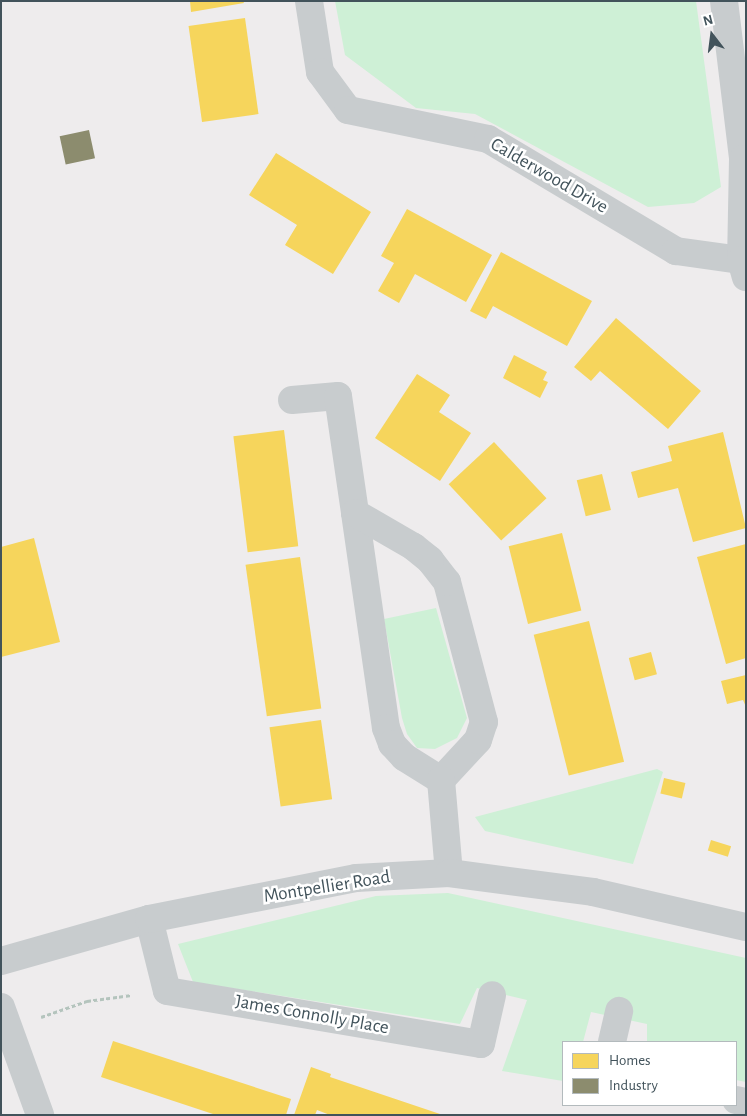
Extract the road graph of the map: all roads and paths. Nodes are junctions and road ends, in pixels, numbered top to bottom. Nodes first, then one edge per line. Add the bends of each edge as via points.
1 (309, 1) edge
2 (724, 1) edge
3 (743, 268) edge
4 (292, 400) dead end
5 (355, 513) junction
6 (441, 780) junction
7 (448, 873) junction
8 (149, 919) junction
9 (746, 926) edge
10 (1, 961) edge
11 (167, 991) junction
12 (492, 995) dead end
13 (620, 1012) dead end
14 (5, 1018) edge
15 (612, 1041) edge
16 (40, 1115) edge

1 - 3 street, Calderwood Drive via 320,72 348,110 488,140 676,251
2 - 3 street, Calderwood Drive via 743,159
4 - 5 street via 338,396
5 - 6 street via 386,728 392,744 404,757
5 - 6 street via 414,547 430,560 447,582 484,722 478,740
6 - 7 street
7 - 8 street, Montpellier Road via 356,878
7 - 9 street, Montpellier Road via 593,892
8 - 10 street, Montpellier Road
8 - 11 street
11 - 12 street, James Connolly Place via 481,1044
11 - 14 path via 87,1001
13 - 15 street
14 - 16 street

